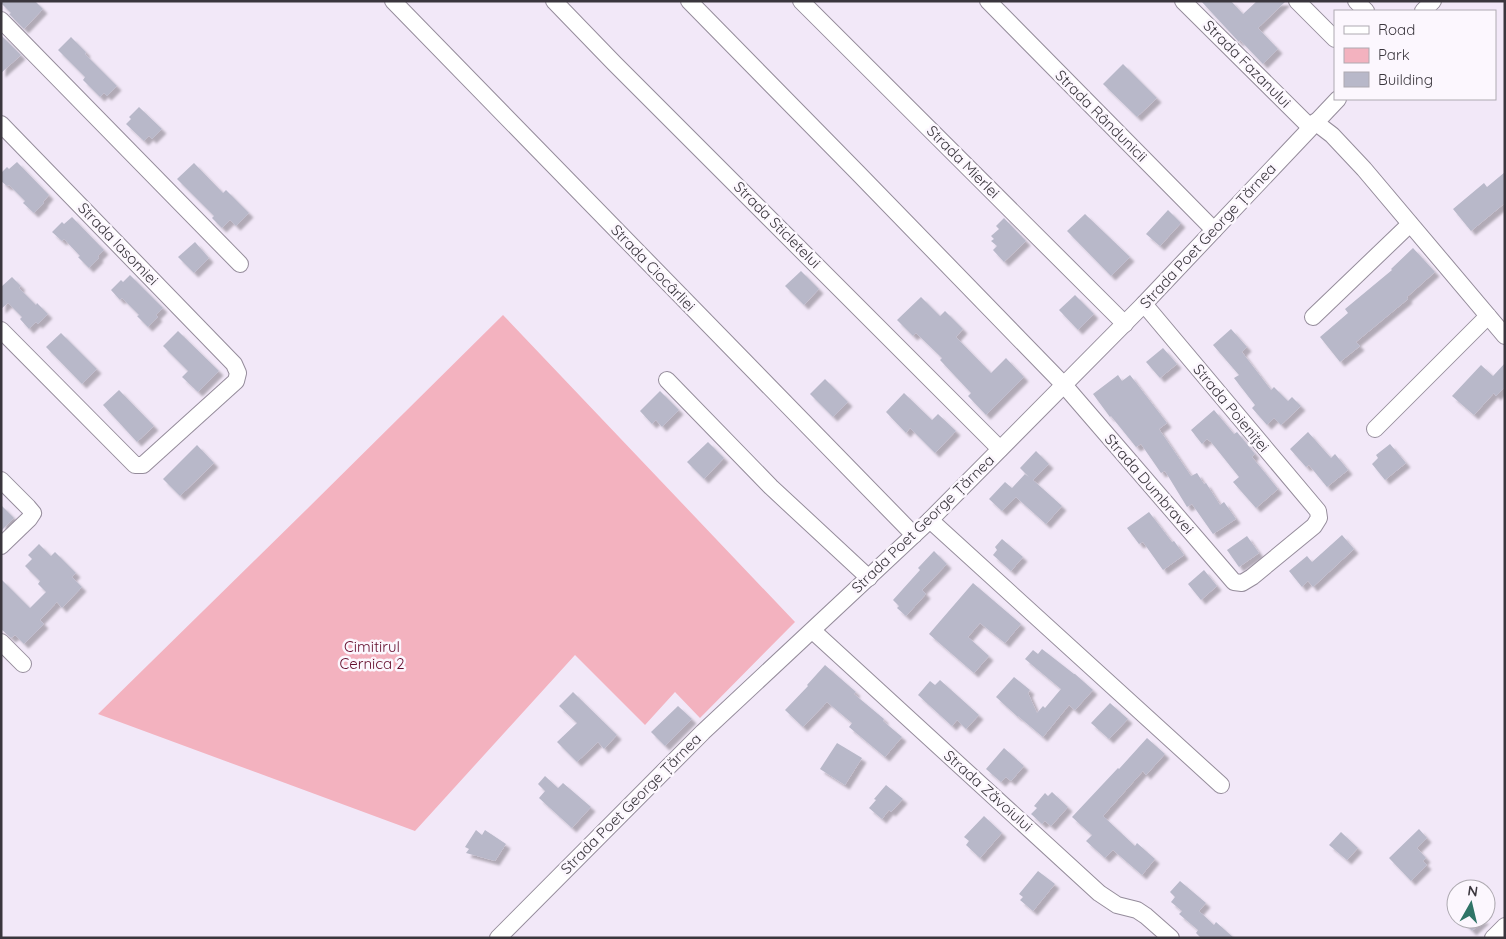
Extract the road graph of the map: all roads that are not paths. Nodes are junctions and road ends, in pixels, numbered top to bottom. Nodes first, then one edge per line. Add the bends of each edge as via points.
1 (393, 1) edge
2 (554, 1) edge
3 (689, 1) edge
4 (801, 1) edge
5 (988, 1) edge
6 (1183, 1) edge
7 (1297, 1) edge
8 (1356, 1) edge
9 (1433, 1) edge
10 (1365, 10) edge
11 (1424, 10) edge
12 (1, 20) edge
13 (1334, 39) edge
14 (1337, 100) edge
15 (1, 124) edge
16 (1312, 125) junction
17 (1410, 224) junction
18 (1214, 230) junction
19 (240, 264) dead end
20 (1144, 304) junction
21 (1488, 316) junction
22 (1313, 317) dead end
23 (1125, 324) junction
24 (1, 330) edge
25 (1505, 336) edge
26 (667, 380) dead end
27 (1064, 385) junction
28 (1375, 429) dead end
29 (1000, 449) junction
30 (1, 480) edge
31 (930, 520) junction
32 (914, 535) junction
33 (1, 546) edge
34 (869, 578) junction
35 (1234, 582) joint
36 (813, 631) junction
37 (1, 642) edge
38 (23, 664) dead end
39 (1221, 785) dead end
40 (1505, 926) edge
41 (498, 938) edge
42 (1171, 938) edge
43 (1493, 938) edge

1 - 32 street, Strada Ciocârliei
2 - 29 street, Strada Sticletelui
3 - 27 street, Strada Dumbravei
4 - 23 street, Strada Mierlei
5 - 18 street, Strada Rândunicii
6 - 16 street, Strada Fazanului
7 - 13 street
8 - 10 street
9 - 11 street
12 - 19 street
14 - 16 street, Strada Poet George Țărnea
15 - 24 street, Strada Iasomiei via 234,364 238,372 236,381 143,465 135,465
16 - 17 street, Strada Fazanului via 1332,135
16 - 18 street, Strada Poet George Țărnea
17 - 21 street, Strada Fazanului
17 - 22 street
18 - 20 street, Strada Poet George Țărnea
20 - 23 street, Strada Poet George Țărnea
20 - 35 street, Strada Poieniței via 1318,511 1319,518 1314,526 1252,577 1242,583
21 - 25 street, Strada Fazanului
21 - 28 street
23 - 27 street, Strada Poet George Țărnea
26 - 34 street via 771,487
27 - 29 street, Strada Poet George Țărnea
27 - 35 street, Strada Dumbravei
29 - 31 street, Strada Poet George Țărnea
30 - 33 street via 33,513
31 - 32 street, Strada Poet George Țărnea
31 - 39 street
32 - 34 street, Strada Poet George Țărnea
34 - 36 street, Strada Poet George Țărnea
36 - 41 street, Strada Poet George Țărnea via 670,764
36 - 42 street, Strada Zăvoiului via 1100,893 1118,905 1137,910
37 - 38 street
40 - 43 street

